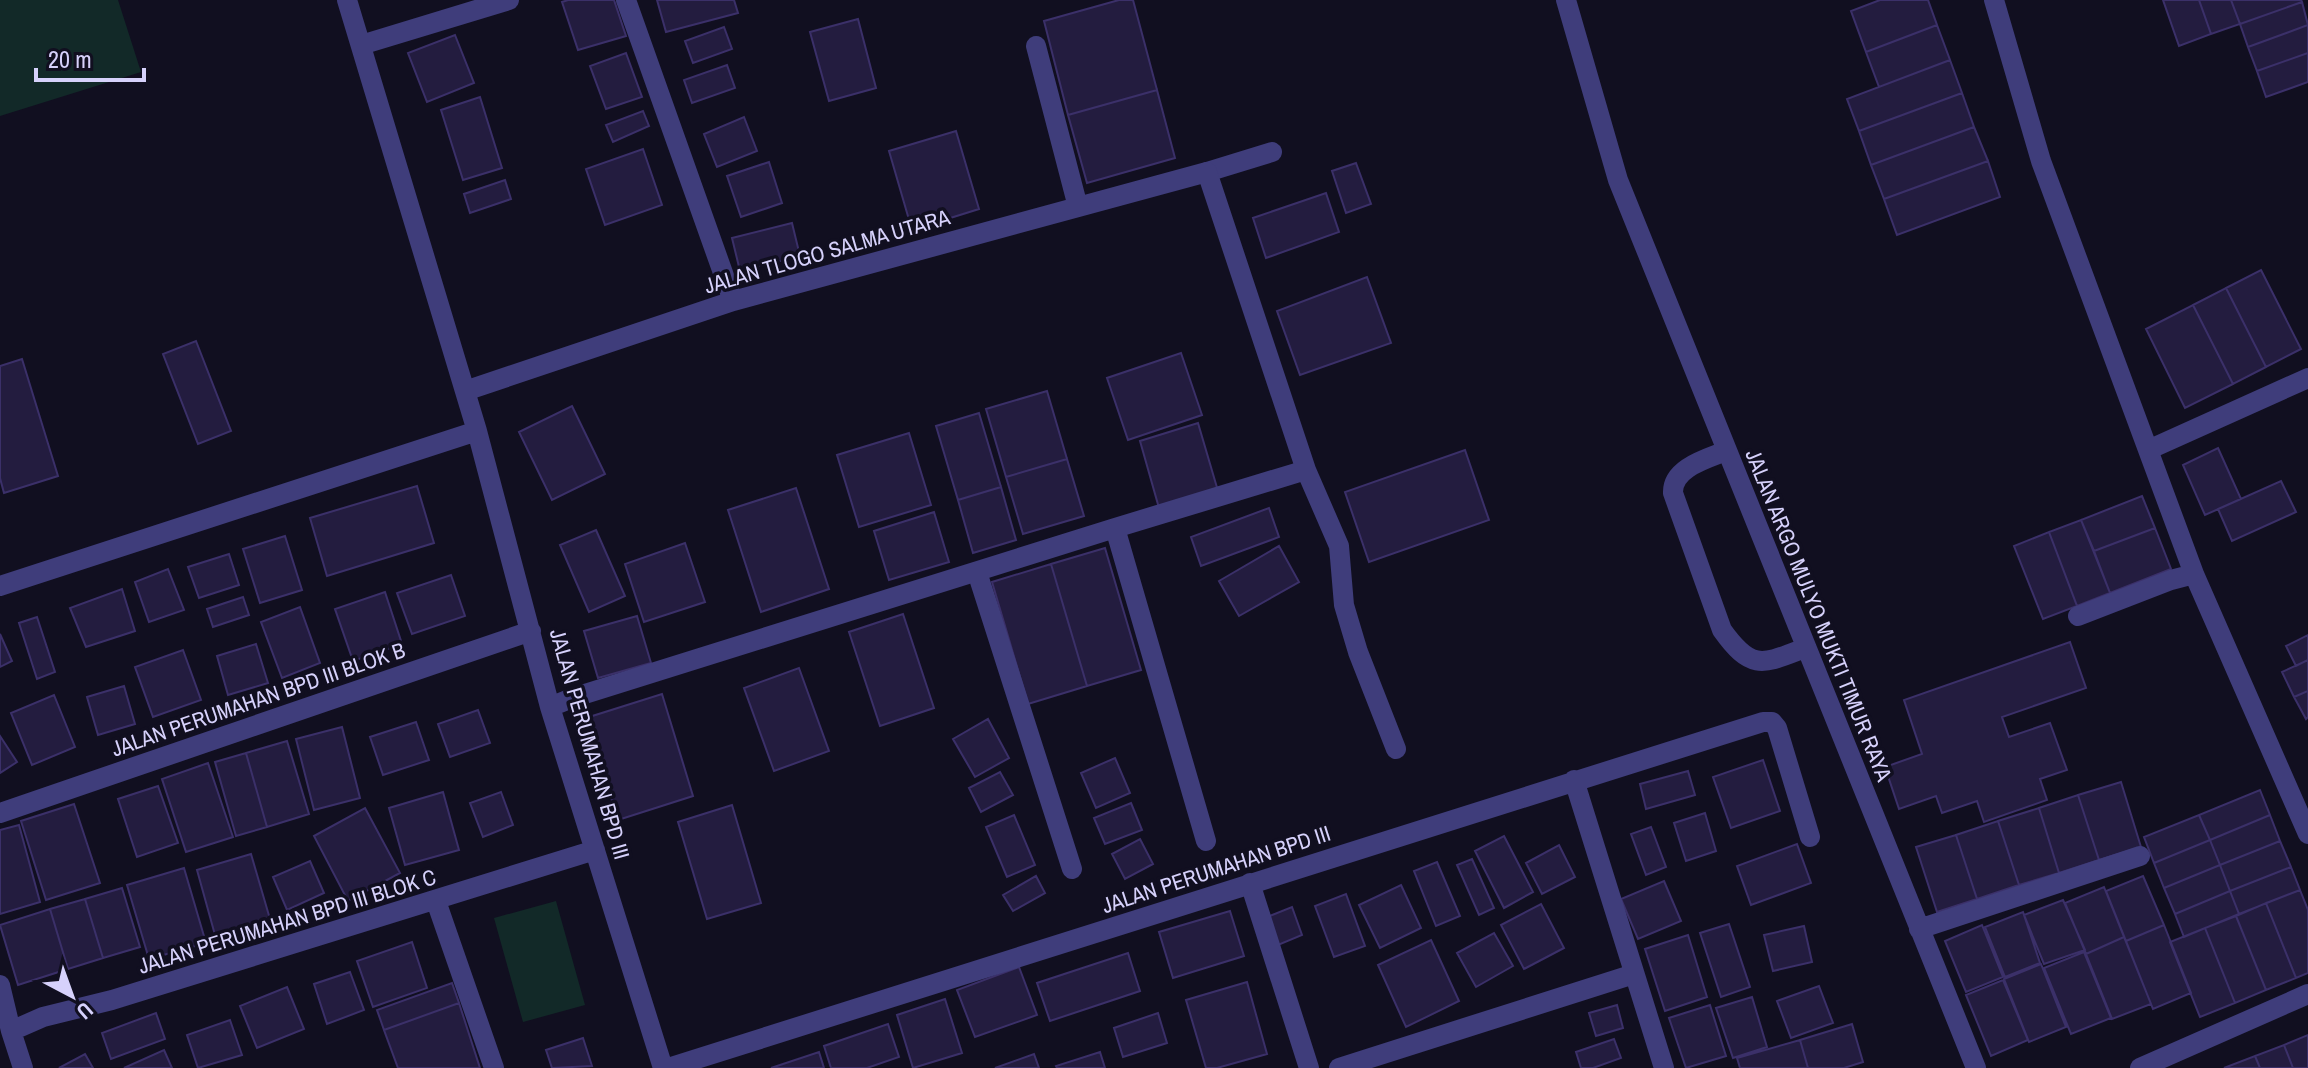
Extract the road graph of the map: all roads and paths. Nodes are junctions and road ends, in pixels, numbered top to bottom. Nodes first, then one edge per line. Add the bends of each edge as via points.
1 (347, 0) edge
2 (509, 0) edge
3 (626, 0) edge
4 (1566, 0) edge
5 (1994, 0) edge
6 (361, 45) junction
7 (1036, 46) dead end
8 (1272, 152) dead end
9 (1207, 172) junction
10 (1078, 207) junction
11 (733, 301) junction
12 (2308, 378) edge
13 (465, 391) junction
14 (477, 431) junction
15 (2148, 450) junction
16 (1719, 454) junction
17 (1306, 470) junction
18 (1115, 528) junction
19 (977, 572) junction
20 (2194, 574) junction
21 (0, 586) edge
22 (2078, 616) dead end
23 (531, 631) junction
24 (1802, 649) junction
25 (550, 707) junction
26 (1396, 749) dead end
27 (1574, 780) junction
28 (0, 813) edge
29 (2308, 834) edge
30 (1810, 837) dead end
31 (1206, 841) dead end
32 (595, 850) junction
33 (2140, 856) dead end
34 (1072, 869) dead end
35 (1250, 883) junction
36 (436, 901) junction
37 (1919, 929) junction
38 (1634, 974) junction
39 (0, 985) edge
40 (2308, 994) edge
41 (9, 1021) junction
42 (23, 1068) edge
43 (494, 1068) edge
44 (665, 1068) edge
45 (1309, 1068) edge
46 (1339, 1068) edge
47 (1664, 1068) edge
48 (1976, 1068) edge
49 (2140, 1068) edge

1 - 6 street, JALAN PERUMAHAN BPD III
2 - 6 street
3 - 11 street
4 - 16 street, JALAN ARGO MULYO MUKTI TIMUR RAYA via 1618,180
5 - 15 street via 2041,161
6 - 13 street, JALAN PERUMAHAN BPD III
7 - 10 street
8 - 9 street, JALAN TLOGO SALMA UTARA
9 - 10 street, JALAN TLOGO SALMA UTARA
9 - 17 street
10 - 11 street, JALAN TLOGO SALMA UTARA
11 - 13 street, JALAN TLOGO SALMA UTARA
12 - 15 street
13 - 14 street, JALAN PERUMAHAN BPD III
14 - 21 street
14 - 23 street, JALAN PERUMAHAN BPD III
15 - 20 street
16 - 24 street, JALAN ARGO MULYO MUKTI TIMUR RAYA
16 - 24 street via 1675,479 1673,493 1722,630 1746,657 1763,663
17 - 18 street
17 - 26 street via 1339,546 1344,605
18 - 19 street
18 - 31 street
19 - 25 street
19 - 34 street
20 - 22 street
20 - 29 street
23 - 25 street, JALAN PERUMAHAN BPD III
23 - 28 street, JALAN PERUMAHAN BPD III BLOK B
24 - 37 street, JALAN ARGO MULYO MUKTI TIMUR RAYA
25 - 32 street, JALAN PERUMAHAN BPD III
27 - 30 street, JALAN PERUMAHAN BPD III via 1772,722
27 - 35 street, JALAN PERUMAHAN BPD III
27 - 38 street
32 - 36 street, JALAN PERUMAHAN BPD III BLOK C
32 - 44 street, JALAN PERUMAHAN BPD III
33 - 37 street
35 - 44 street, JALAN PERUMAHAN BPD III
35 - 45 street
36 - 41 street, JALAN PERUMAHAN BPD III BLOK C via 112,1000
36 - 43 street
37 - 48 street, JALAN ARGO MULYO MUKTI TIMUR RAYA
38 - 46 street
38 - 47 street
39 - 41 street
40 - 49 street
41 - 42 street

